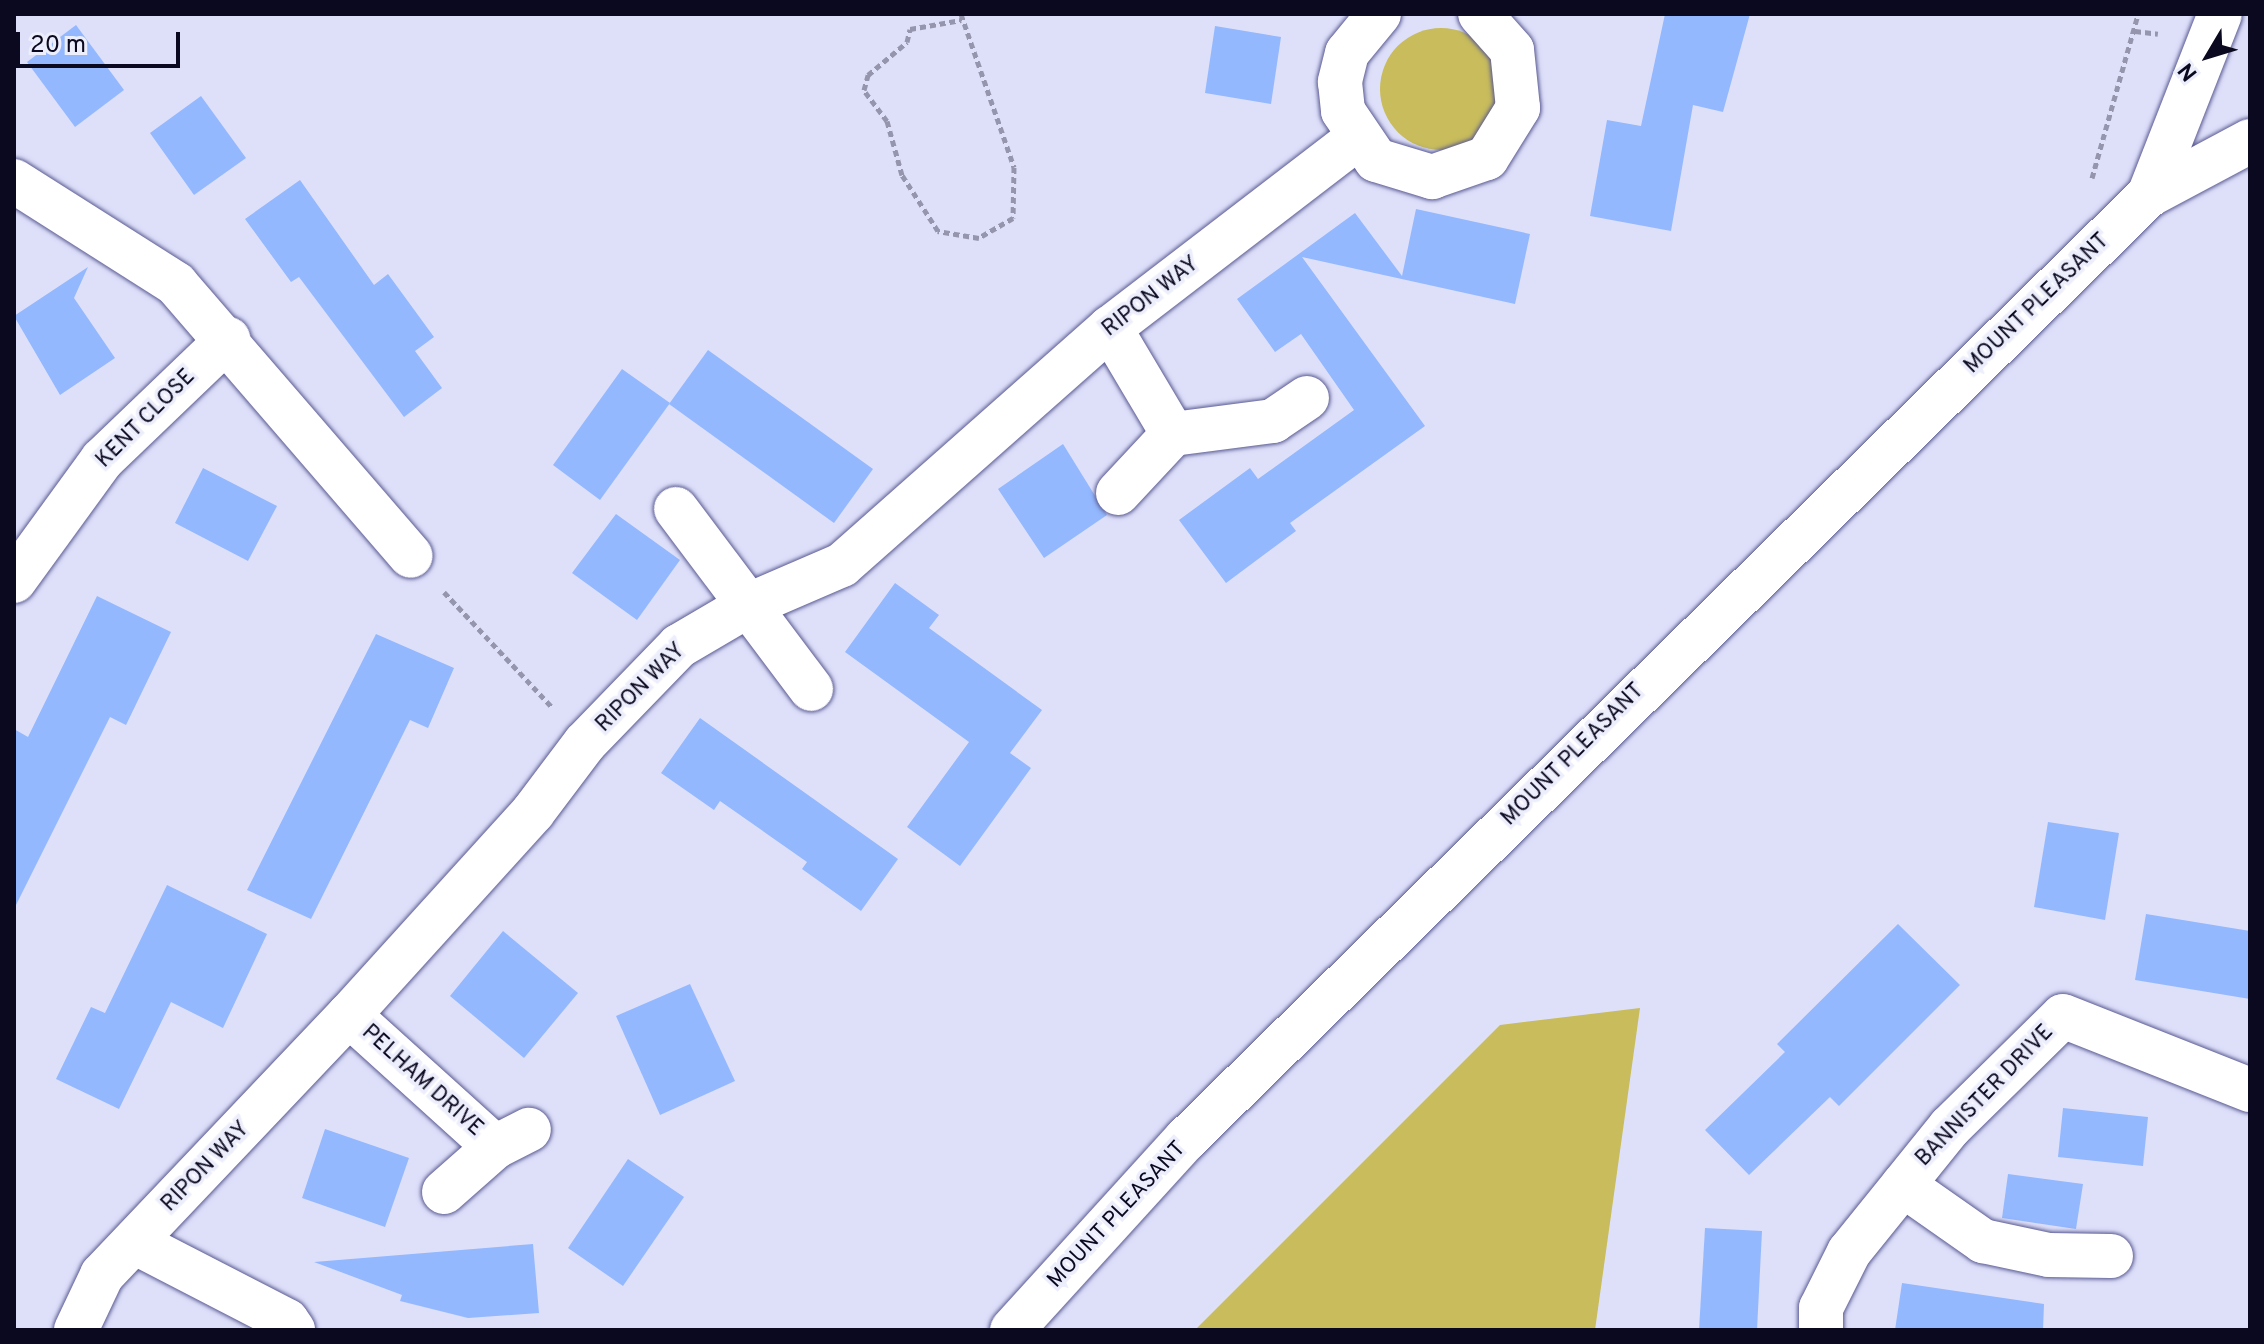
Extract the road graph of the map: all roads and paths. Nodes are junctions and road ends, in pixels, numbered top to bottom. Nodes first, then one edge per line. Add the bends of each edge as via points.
1 (1379, 14) edge
2 (1480, 14) edge
3 (2138, 14) edge
4 (2220, 14) edge
5 (961, 17) edge
6 (1356, 139) junction
7 (2250, 141) edge
8 (14, 181) edge
9 (2090, 183) dead end
10 (2149, 195) junction
11 (1110, 328) junction
12 (228, 339) junction
13 (1307, 398) dead end
14 (1173, 434) junction
15 (1118, 493) dead end
16 (676, 509) dead end
17 (411, 556) joint
18 (14, 581) edge
19 (749, 605) junction
20 (811, 689) dead end
21 (585, 743) junction
22 (349, 1015) junction
23 (2250, 1090) edge
24 (1903, 1185) junction
25 (444, 1192) dead end
26 (134, 1242) junction
27 (2111, 1256) dead end
28 (76, 1330) edge
29 (293, 1330) edge
30 (1012, 1330) edge
31 (1821, 1330) edge

1 - 6 main road via 1347,53 1340,82 1343,111
2 - 6 main road via 1512,50 1519,79 1518,108 1487,158 1432,177 1376,160
3 - 9 path
4 - 10 main road
5 - 5 path via 1014,167 1013,218 979,238 938,231 902,175 887,121 864,90 868,75 907,42 910,29
6 - 11 main road, RIPON WAY
7 - 10 main road
8 - 12 main road via 176,284
10 - 30 main road, MOUNT PLEASANT via 1198,1128
11 - 14 main road
11 - 19 main road, RIPON WAY via 842,565
12 - 17 main road
12 - 18 main road, KENT CLOSE via 102,460
13 - 14 main road via 1273,421
14 - 15 main road
16 - 19 main road
17 - 21 path
19 - 20 main road
19 - 21 main road, RIPON WAY via 679,646
21 - 22 main road, RIPON WAY via 533,812
22 - 25 main road, PELHAM DRIVE via 512,1139
22 - 26 main road, RIPON WAY
23 - 24 main road, BANNISTER DRIVE via 2063,1016 1950,1127
24 - 27 main road, BANNISTER DRIVE via 1983,1241 2049,1255
24 - 31 main road, BANNISTER DRIVE via 1849,1252 1821,1308
26 - 28 main road, RIPON WAY via 102,1275
26 - 29 main road via 287,1321

